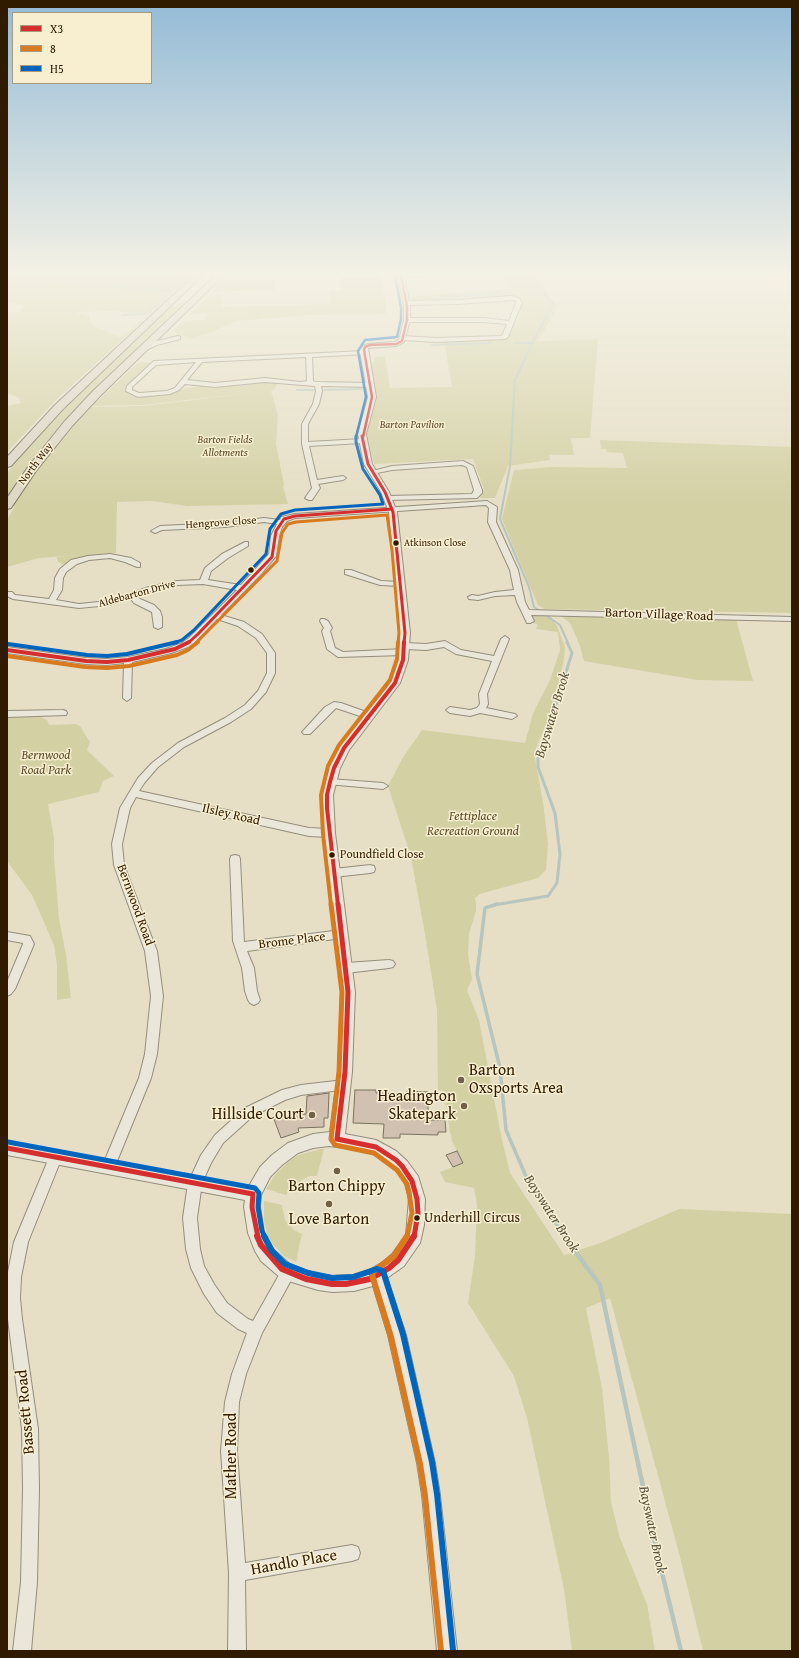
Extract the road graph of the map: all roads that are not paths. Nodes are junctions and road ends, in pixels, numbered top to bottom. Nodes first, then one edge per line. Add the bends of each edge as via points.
1 (118, 351) edge
2 (139, 352) edge
3 (364, 353) joint
4 (309, 355) junction
5 (199, 360) junction
6 (184, 382) junction
7 (314, 384) junction
8 (370, 385) junction
9 (362, 441) junction
10 (305, 444) junction
11 (7, 464) edge
12 (372, 472) junction
13 (344, 478) dead end
14 (315, 482) junction
15 (309, 498) dead end
16 (388, 498) junction
17 (7, 506) edge
18 (392, 509) junction
19 (281, 522) junction
20 (157, 528) dead end
21 (245, 544) dead end
22 (133, 561) dead end
23 (348, 572) dead end
24 (203, 582) junction
25 (400, 584) junction
26 (242, 588) junction
27 (519, 592) junction
28 (9, 594) dead end
29 (132, 596) junction
30 (476, 599) dead end
31 (51, 603) junction
32 (529, 612) junction
33 (216, 616) junction
34 (792, 619) edge
35 (324, 621) dead end
36 (530, 621) dead end
37 (158, 627) dead end
38 (505, 639) dead end
39 (405, 649) junction
40 (7, 650) edge
41 (497, 659) junction
42 (128, 660) junction
43 (128, 698) dead end
44 (450, 710) dead end
45 (480, 710) junction
46 (63, 713) dead end
47 (7, 714) edge
48 (369, 716) junction
49 (512, 716) dead end
50 (307, 732) dead end
51 (330, 782) junction
52 (383, 786) dead end
53 (133, 793) junction
54 (329, 833) junction
55 (235, 859) dead end
56 (370, 869) dead end
57 (334, 873) junction
58 (342, 934) junction
59 (7, 936) edge
60 (241, 947) junction
61 (389, 964) dead end
62 (346, 968) junction
63 (7, 991) edge
64 (254, 1000) dead end
65 (344, 1085) junction
66 (337, 1139) junction
67 (7, 1148) edge
68 (56, 1157) junction
69 (108, 1167) junction
70 (195, 1183) junction
71 (253, 1194) junction
72 (288, 1273) junction
73 (378, 1275) junction
74 (256, 1329) junction
75 (352, 1553) dead end
76 (237, 1573) junction
77 (22, 1651) edge
78 (237, 1651) edge
79 (447, 1651) edge

1 - 11 highway, North Way via 59,407
2 - 17 highway, North Way via 54,439
3 - 4 street
3 - 8 street
4 - 5 street
4 - 7 street
5 - 6 street
5 - 6 street via 154,363 129,387 129,391 138,395 168,393
6 - 7 street via 215,385 266,380
7 - 8 street
7 - 10 street via 319,391 316,404 305,424
8 - 9 street via 372,397
9 - 10 street
9 - 12 street
10 - 14 street
12 - 16 street
12 - 16 street via 462,463 470,466 478,490 474,496
13 - 14 street
14 - 15 street via 316,488
16 - 18 street
18 - 19 street via 295,516
18 - 25 street
18 - 27 street via 490,504 493,507 492,522 514,570
19 - 20 street, Hengrove Close via 264,520 225,525
19 - 26 street via 275,536 273,554
21 - 24 street via 208,570
22 - 31 street via 106,556 74,562 59,578 58,590
23 - 25 street via 380,584
24 - 26 street, Aldebarton Drive
24 - 29 street, Aldebarton Drive via 162,586
25 - 39 street
26 - 33 street
27 - 30 street
27 - 32 street
28 - 31 street, Aldebarton Drive via 13,597
29 - 31 street, Aldebarton Drive via 94,606
29 - 37 street via 156,611
32 - 34 street, Barton Village Road
32 - 36 street
33 - 42 street via 185,645
33 - 53 street, Bernwood Road via 250,629 266,644 272,662 267,684 248,707 168,753
35 - 39 street via 328,628 326,631 331,649 337,654 345,656
38 - 41 street
39 - 41 street via 445,644 459,652
39 - 48 street via 395,683
40 - 42 street via 86,661
41 - 45 street via 482,694 484,704
42 - 43 street
44 - 45 street
45 - 49 street
46 - 47 street
48 - 50 street via 334,705
48 - 51 street via 344,748
51 - 52 street
51 - 54 street via 327,795
53 - 54 street, Ilsley Road via 309,832
53 - 69 street, Bernwood Road via 120,825 117,844 119,865 151,951 157,988 157,1012 145,1078
54 - 57 street
55 - 60 street, Brome Place via 238,941
56 - 57 street
57 - 58 street
58 - 60 street, Brome Place
58 - 62 street
59 - 63 street via 26,939 29,944
60 - 64 street, Brome Place
61 - 62 street
62 - 65 street via 347,1035
65 - 66 street
65 - 70 street via 288,1094 249,1112 219,1139
66 - 71 street via 313,1141 285,1152 265,1172
66 - 73 street via 383,1150 402,1166 412,1181 418,1213 414,1237 398,1260
67 - 68 street
68 - 69 street
68 - 77 street, Bassett Road via 21,1242 14,1277 13,1298 30,1429 31,1473 31,1547
69 - 70 street
70 - 71 street
70 - 74 street via 190,1218 198,1268 222,1308 243,1324
71 - 72 street via 253,1220 261,1245 276,1264
72 - 73 street via 332,1284 354,1283
72 - 74 street, Mather Road
73 - 79 street via 397,1335 426,1462 432,1495
74 - 76 street, Mather Road via 239,1374 230,1419 229,1451
75 - 76 street, Handlo Place
76 - 78 street, Mather Road

